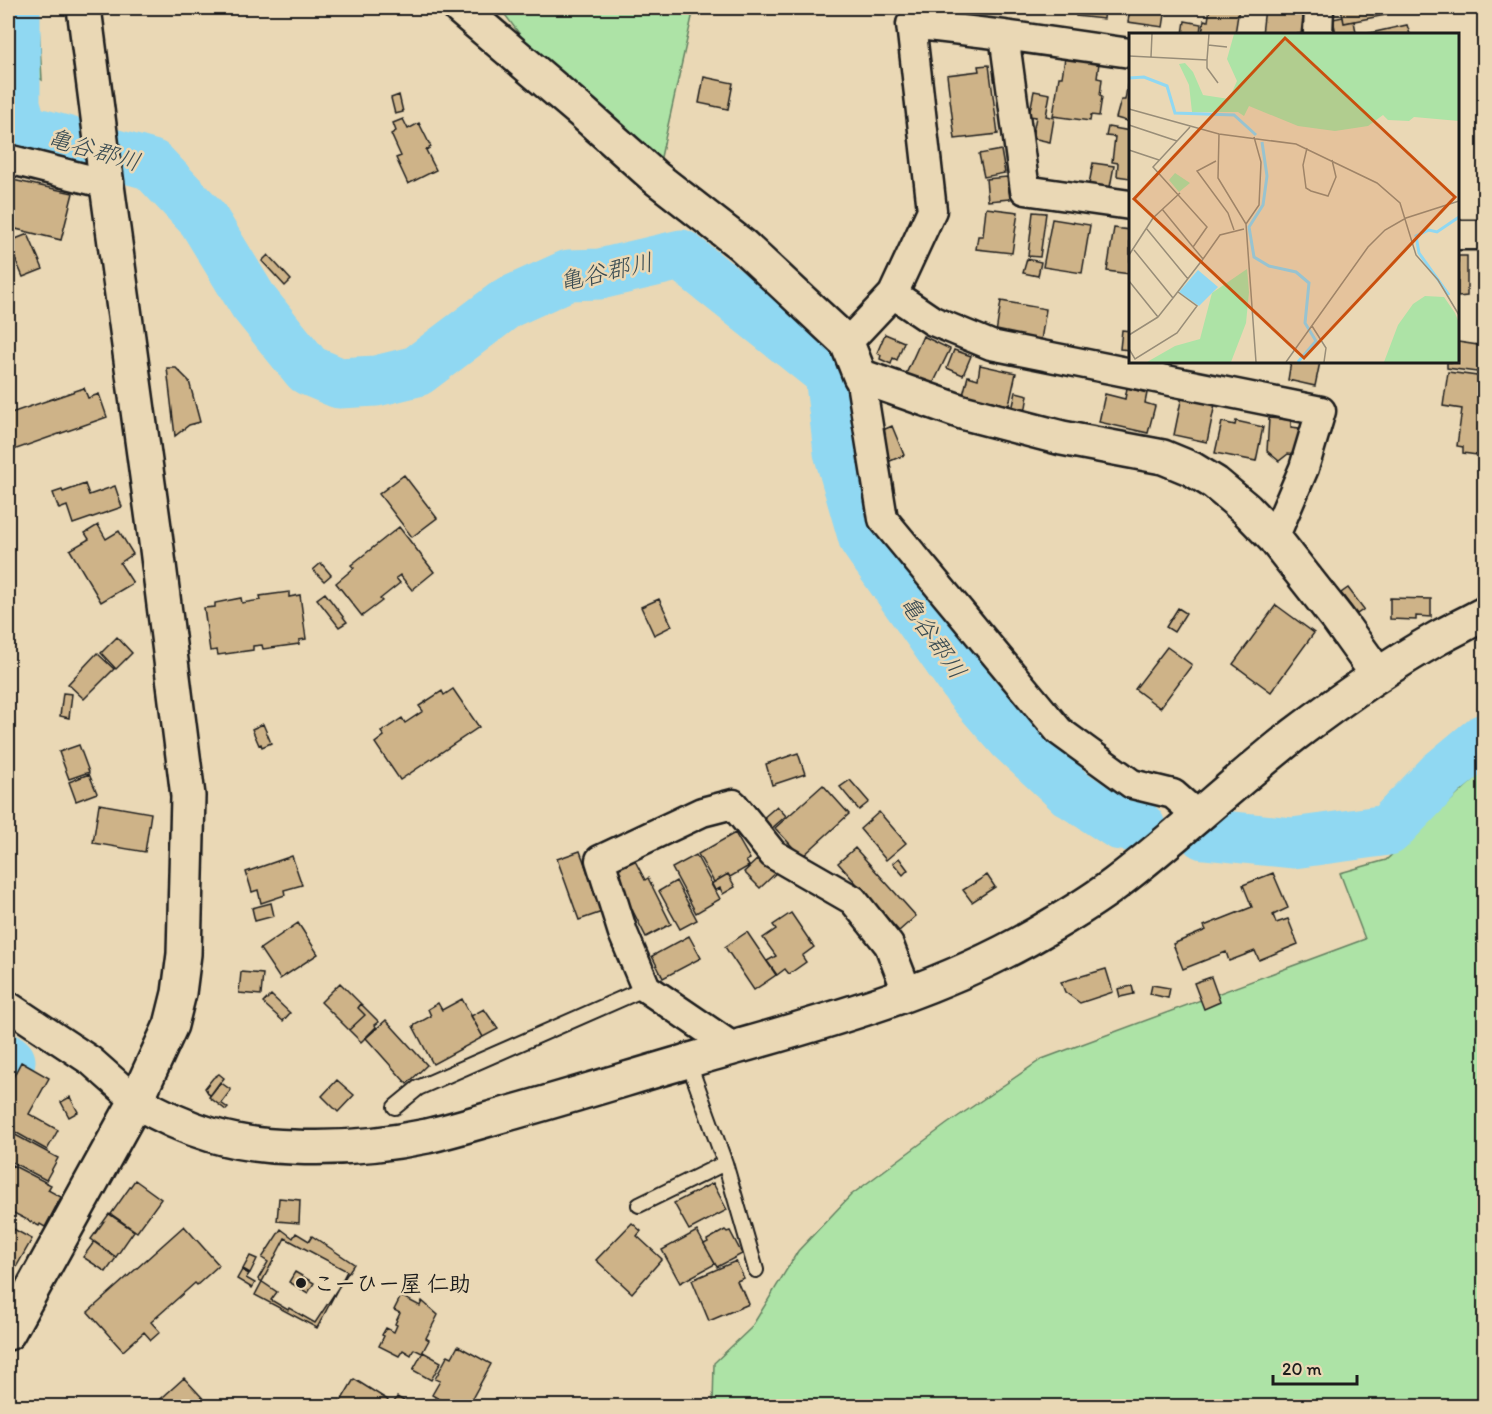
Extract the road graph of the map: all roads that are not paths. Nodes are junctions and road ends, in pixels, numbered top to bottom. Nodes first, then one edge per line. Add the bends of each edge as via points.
1 (84, 8) edge
2 (459, 8) edge
3 (1319, 8) edge
4 (910, 16) edge
5 (1318, 33) edge
6 (1004, 35) junction
7 (1129, 53) edge
8 (8, 159) edge
9 (105, 170) junction
10 (1129, 205) edge
11 (1459, 235) edge
12 (1485, 235) edge
13 (893, 294) junction
14 (847, 343) junction
15 (860, 376) junction
16 (1274, 538) junction
17 (1485, 614) edge
18 (1378, 675) junction
19 (1198, 816) junction
20 (646, 988) junction
21 (908, 994) junction
22 (8, 1006) edge
23 (734, 1048) junction
24 (688, 1061) junction
25 (136, 1101) junction
26 (395, 1107) dead end
27 (725, 1162) junction
28 (639, 1205) dead end
29 (756, 1270) dead end
30 (8, 1333) edge

1 - 9 street
2 - 14 street via 656,178 742,244
3 - 5 street
4 - 6 street
4 - 13 street via 932,210
6 - 7 street
6 - 10 street via 1025,190
8 - 9 street
9 - 25 street via 188,796 184,954 179,993 171,1025
11 - 12 street
13 - 14 street
13 - 16 street via 933,321 991,345 1321,411 1304,468
14 - 15 street
15 - 16 street via 962,412 1062,438 1162,457 1215,483
15 - 19 street via 883,519 1059,731 1132,784 1173,794
16 - 18 street
17 - 18 street
18 - 19 street via 1294,735
19 - 21 street via 1111,887 1049,927 975,967
20 - 21 street via 600,861 702,812 733,804 773,854 853,900 889,945
20 - 23 street
20 - 26 lane via 418,1088
21 - 23 street
22 - 25 street via 91,1061
23 - 24 street
24 - 25 street via 454,1129 365,1145 294,1148 233,1141 186,1127
24 - 27 lane
25 - 30 street
27 - 28 lane
27 - 29 lane

